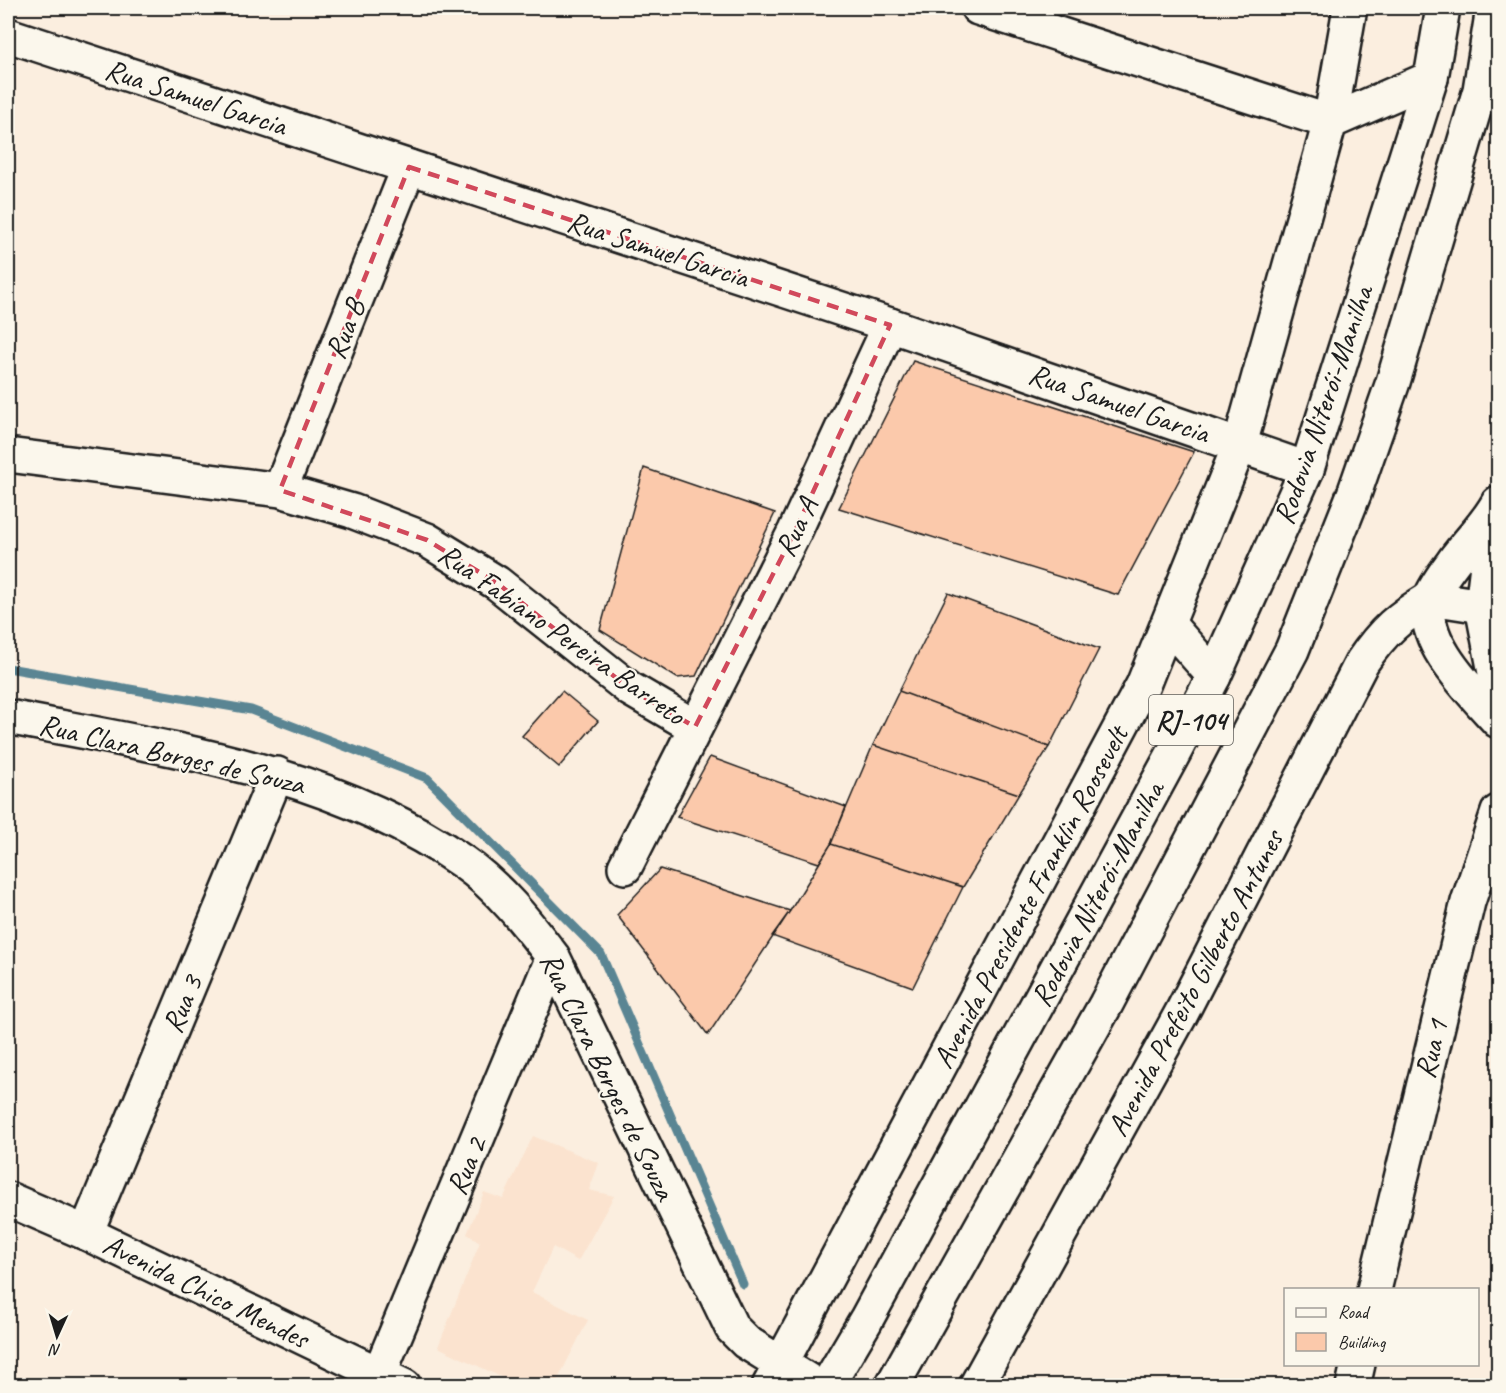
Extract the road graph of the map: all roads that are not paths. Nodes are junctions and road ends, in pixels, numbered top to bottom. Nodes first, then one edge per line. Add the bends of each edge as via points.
1 (978, 8) edge
2 (1350, 8) edge
3 (1443, 8) edge
4 (1493, 8) edge
5 (8, 35) edge
6 (1431, 78) junction
7 (1330, 122) junction
8 (409, 167) junction
9 (890, 325) junction
10 (1240, 444) junction
11 (8, 455) edge
12 (1307, 469) junction
13 (280, 490) junction
14 (1498, 503) edge
15 (1498, 524) edge
16 (1431, 598) junction
17 (1482, 606) junction
18 (1169, 625) junction
19 (1214, 676) junction
20 (1498, 688) edge
21 (8, 717) edge
22 (1498, 721) edge
23 (695, 727) junction
24 (277, 774) junction
25 (1498, 812) edge
26 (625, 867) dead end
27 (553, 957) junction
28 (8, 1199) edge
29 (86, 1233) junction
30 (1374, 1288) edge
31 (1358, 1366) edge
32 (775, 1374) edge
33 (391, 1380) edge
34 (817, 1386) edge
35 (826, 1386) edge
36 (892, 1386) edge
37 (976, 1386) edge
38 (1353, 1386) edge

1 - 7 main road
2 - 7 main road, Avenida Presidente Franklin Roosevelt
3 - 6 main road, Rodovia Niterói-Manilha / RJ-104
4 - 36 main road, Rodovia Niterói-Manilha / RJ-104 via 1480,90 1393,382 1354,494 1292,650 1106,1004
5 - 8 main road, Rua Samuel Garcia
6 - 7 main road
6 - 12 main road, Rodovia Niterói-Manilha / RJ-104
7 - 10 main road, Avenida Presidente Franklin Roosevelt
8 - 9 main road, Rua Samuel Garcia
8 - 13 main road, Rua B
9 - 10 main road, Rua Samuel Garcia
9 - 23 main road, Rua A via 795,531
10 - 12 main road, Rua Samuel Garcia
10 - 18 main road, Avenida Presidente Franklin Roosevelt
11 - 13 main road, Rua Fabiano Pereira Barreto
12 - 19 main road, Rodovia Niterói-Manilha / RJ-104
13 - 23 main road, Rua Fabiano Pereira Barreto via 352,511 427,540 497,583 630,689
14 - 16 main road, Avenida Prefeito Gilberto Antunes
15 - 17 main road
16 - 17 main road
16 - 22 main road via 1431,634 1468,688
16 - 37 main road, Avenida Prefeito Gilberto Antunes via 1402,615 1381,634 1362,662 1181,1014
17 - 20 main road
18 - 19 main road
18 - 32 main road, Avenida Presidente Franklin Roosevelt via 1143,685
19 - 35 main road, Rodovia Niterói-Manilha / RJ-104 via 872,1310
21 - 24 main road, Rua Clara Borges de Souza
23 - 26 main road, Rua A
24 - 27 main road, Rua Clara Borges de Souza via 365,806 464,862 517,910
24 - 29 main road, Rua 3
25 - 30 main road, Rua 1 via 1468,902
27 - 32 main road, Rua Clara Borges de Souza via 722,1311 732,1328
27 - 33 main road, Rua 2
28 - 29 main road, Avenida Chico Mendes
29 - 33 main road, Avenida Chico Mendes
31 - 38 main road
32 - 34 main road, Rua Clara Borges de Souza

